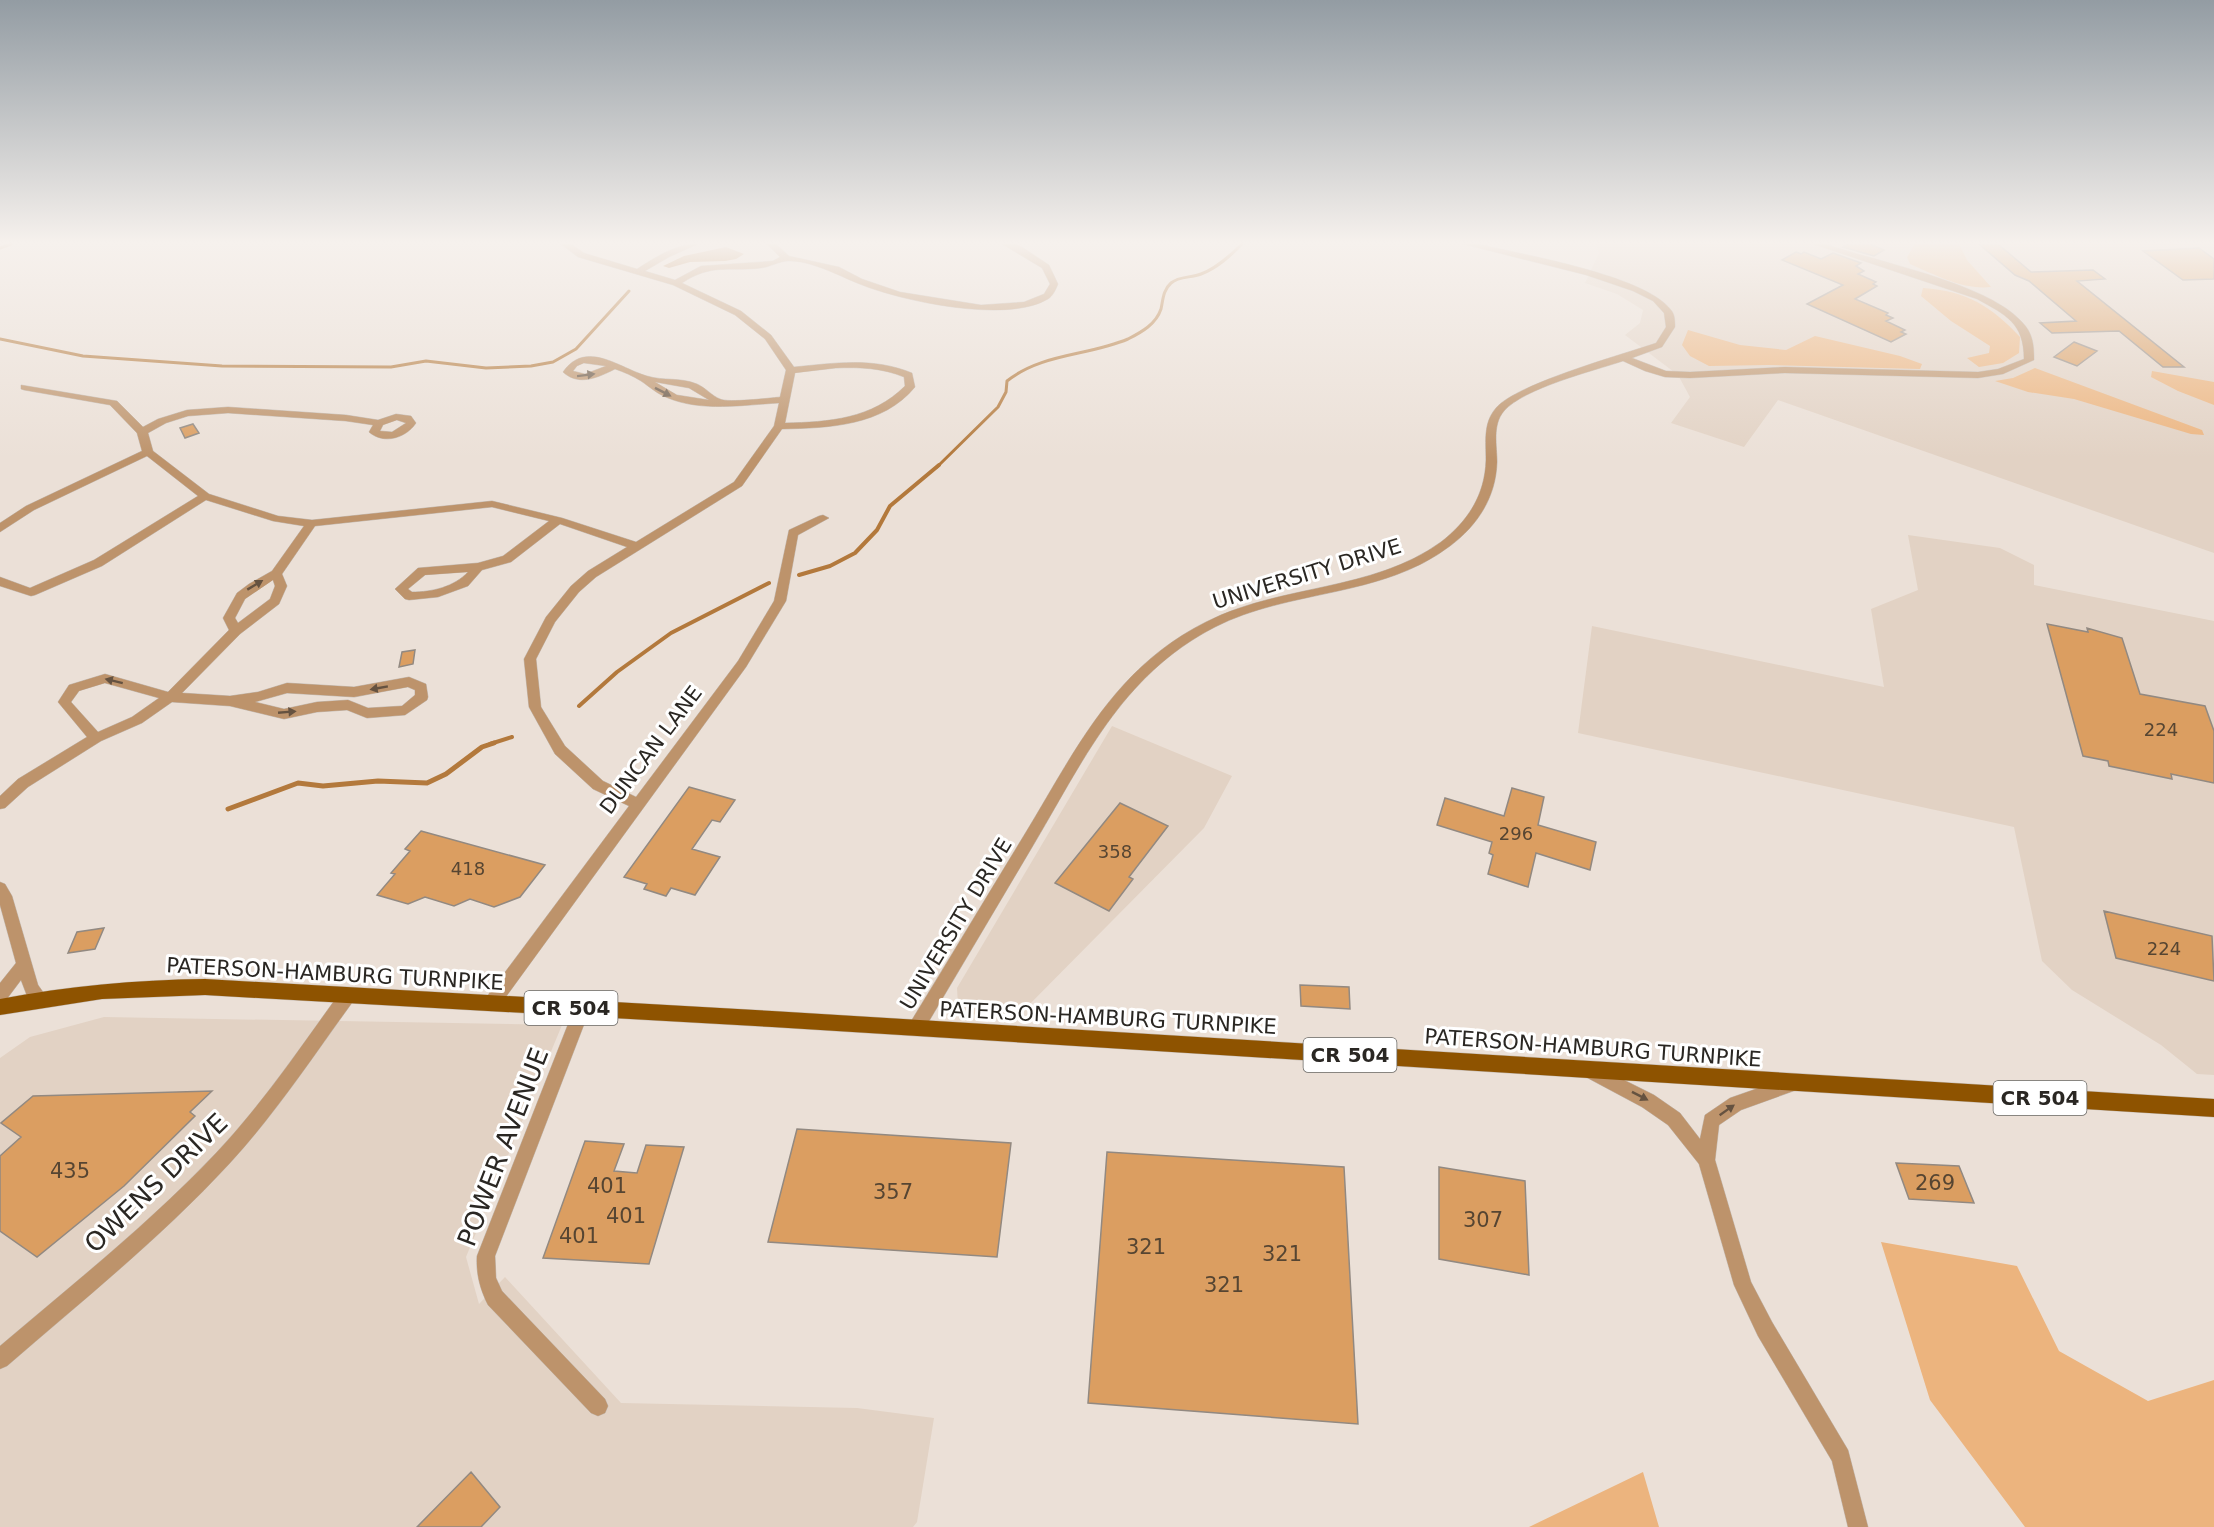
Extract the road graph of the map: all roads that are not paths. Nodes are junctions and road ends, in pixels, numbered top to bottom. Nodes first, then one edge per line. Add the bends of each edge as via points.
1 (741, 315) edge
2 (1669, 315) edge
3 (2010, 315) edge
4 (1625, 358) junction
5 (613, 366) dead end
6 (791, 370) junction
7 (645, 378) junction
8 (24, 387) dead end
9 (784, 400) junction
10 (717, 402) junction
11 (379, 423) dead end
12 (779, 426) junction
13 (142, 432) junction
14 (148, 452) junction
15 (205, 496) junction
16 (823, 518) dead end
17 (558, 520) junction
18 (312, 522) junction
19 (0, 528) edge
20 (639, 547) junction
21 (478, 567) junction
22 (276, 574) junction
23 (0, 581) edge
24 (236, 631) junction
25 (340, 692) junction
26 (170, 697) junction
27 (230, 701) junction
28 (333, 706) junction
29 (96, 738) junction
30 (0, 804) edge
31 (637, 804) junction
32 (0, 888) edge
33 (25, 963) junction
34 (0, 995) edge
35 (348, 995) junction
36 (40, 999) junction
37 (491, 1004) junction
38 (0, 1008) edge
39 (582, 1009) junction
40 (916, 1028) junction
41 (1587, 1070) junction
42 (1796, 1083) junction
43 (2214, 1108) edge
44 (1706, 1160) junction
45 (0, 1359) edge
46 (598, 1406) dead end
47 (1858, 1527) edge

1 - 6 street via 768,337
2 - 4 street, UNIVERSITY DRIVE via 1672,325 1669,335 1659,345
3 - 4 street via 2029,338 2029,360 2000,372 1978,375 1785,370 1665,374
4 - 40 street, UNIVERSITY DRIVE via 1527,391 1499,410 1490,430 1490,477 1481,504 1463,528 1436,550 1374,578 1225,616 1179,641 1137,675 1102,718
5 - 7 street
6 - 9 street
6 - 12 street via 885,366 909,375 910,387 900,400 878,412 822,425
7 - 10 street via 686,382
7 -> 10 street via 669,396
8 - 13 street via 113,403
9 - 10 street
9 - 12 street
11 - 13 street via 228,410 187,412
12 - 20 street via 738,484
13 - 14 street
14 - 15 street
14 - 19 street via 30,508
15 - 18 street via 277,519
15 - 23 street via 98,563 31,592
16 - 31 street, DUNCAN LANE via 794,533 780,601 765,627 742,664
17 - 18 street via 492,504
17 - 20 street
17 - 21 street via 507,559
18 - 22 street
20 - 31 street via 592,574 574,590 550,620 530,659 535,707 560,750 598,785
21 - 21 street via 422,571 401,589 409,596 438,593 464,583
22 - 24 street via 280,586 275,601
24 -> 22 street via 229,618 234,601 253,585
24 - 26 street
25 - 27 street via 287,688
25 - 28 street
28 -> 25 street via 348,705 367,713 388,712 405,710 422,697 421,687 409,682
26 - 27 street
26 - 29 street via 137,720
26 -> 29 street via 105,678 74,688 64,702
27 -> 28 street via 284,714
29 - 30 street via 23,783
31 - 37 street, DUNCAN LANE
32 - 33 street
33 - 34 street
33 - 36 street via 33,992
35 - 36 main road, PATERSON-HAMBURG TURNPIKE / CR 504 via 177,987
35 - 37 main road, PATERSON-HAMBURG TURNPIKE / CR 504
35 - 45 street, OWENS DRIVE via 219,1163 179,1203
36 - 38 main road, PATERSON-HAMBURG TURNPIKE / CR 504
37 - 39 main road, PATERSON-HAMBURG TURNPIKE / CR 504
39 - 40 main road, PATERSON-HAMBURG TURNPIKE / CR 504
39 - 46 street, POWER AVENUE via 486,1256 485,1271 495,1298
40 - 41 main road, PATERSON-HAMBURG TURNPIKE / CR 504
41 - 42 main road, PATERSON-HAMBURG TURNPIKE / CR 504
41 -> 44 street via 1674,1119
42 - 43 main road, PATERSON-HAMBURG TURNPIKE / CR 504
44 -> 42 street via 1711,1121 1736,1104
44 - 47 street via 1743,1285 1841,1457

